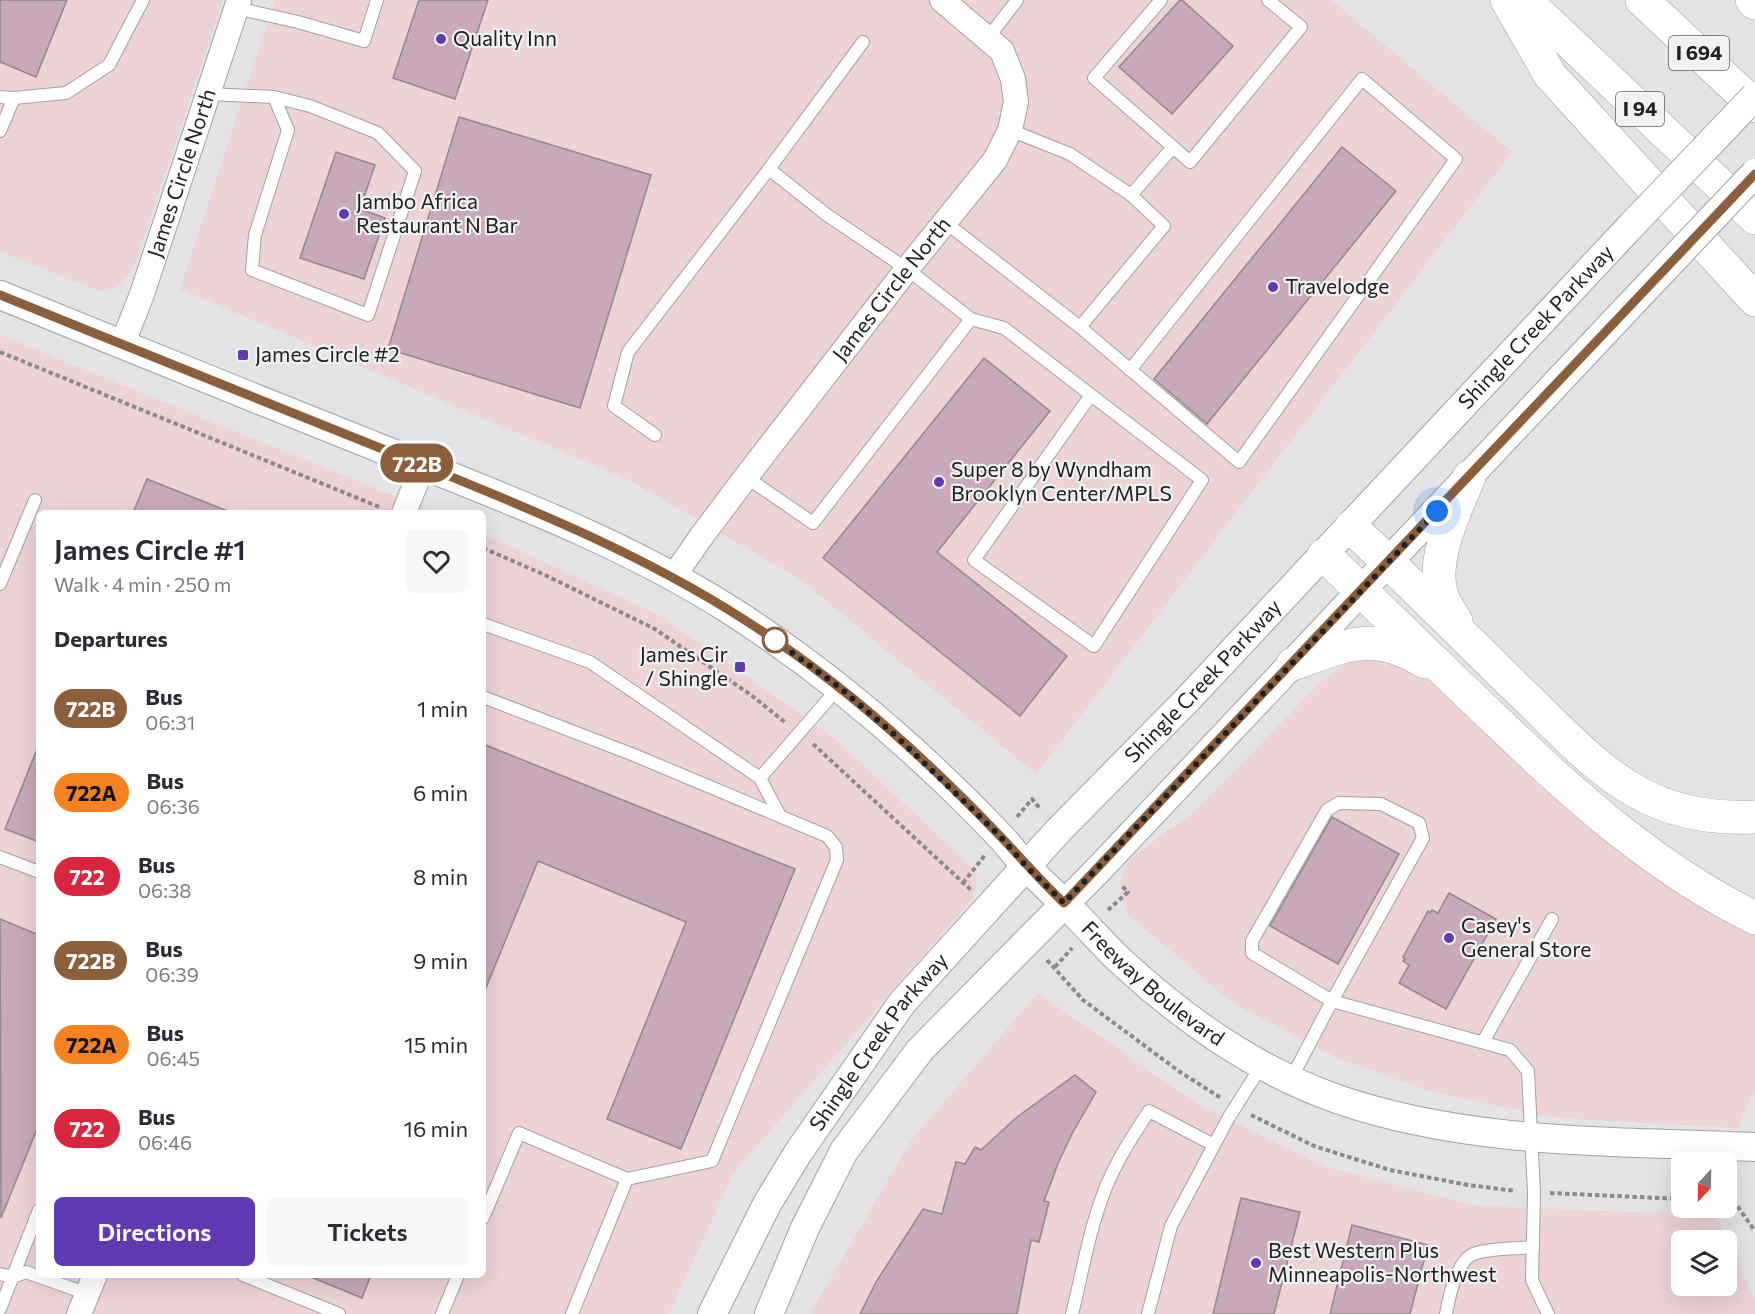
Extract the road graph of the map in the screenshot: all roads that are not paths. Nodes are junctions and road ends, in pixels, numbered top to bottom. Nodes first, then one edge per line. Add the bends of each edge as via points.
1 (142, 0) edge
2 (377, 0) edge
3 (942, 0) edge
4 (1017, 0) edge
5 (1161, 0) edge
6 (1268, 0) edge
7 (1507, 0) edge
8 (1525, 0) edge
9 (1642, 0) edge
10 (238, 4) edge
11 (988, 38) junction
12 (864, 42) dead end
13 (209, 94) junction
14 (1755, 96) edge
15 (0, 97) edge
16 (14, 98) junction
17 (274, 98) junction
18 (1755, 106) edge
19 (1010, 130) junction
20 (0, 131) edge
21 (1173, 147) junction
22 (769, 169) junction
23 (1755, 174) edge
24 (1131, 195) junction
25 (1755, 218) edge
26 (946, 223) junction
27 (907, 269) junction
28 (0, 295) edge
29 (1755, 300) edge
30 (970, 320) junction
31 (1080, 327) junction
32 (122, 345) junction
33 (1130, 370) junction
34 (1091, 395) junction
35 (655, 435) dead end
36 (423, 465) junction
37 (746, 477) junction
38 (1469, 477) junction
39 (35, 500) dead end
40 (395, 510) edge
41 (1351, 526) junction
42 (1324, 555) junction
43 (1388, 561) junction
44 (674, 576) junction
45 (0, 584) edge
46 (1361, 590) junction
47 (486, 625) edge
48 (1476, 649) junction
49 (1293, 664) junction
50 (1449, 677) junction
51 (839, 687) junction
52 (486, 697) edge
53 (760, 778) junction
54 (780, 816) junction
55 (1755, 817) edge
56 (0, 857) edge
57 (1026, 866) junction
58 (36, 871) edge
59 (1064, 903) junction
60 (1755, 918) edge
61 (1552, 919) dead end
62 (1332, 1001) junction
63 (1483, 1042) junction
64 (1262, 1065) junction
65 (1291, 1079) junction
66 (1531, 1138) junction
67 (1214, 1145) junction
68 (1755, 1147) edge
69 (627, 1179) junction
70 (486, 1211) edge
71 (36, 1217) edge
72 (1533, 1247) junction
73 (0, 1274) edge
74 (36, 1276) edge
75 (13, 1277) junction
76 (43, 1278) edge
77 (250, 1278) edge
78 (457, 1278) edge
79 (87, 1294) edge
80 (0, 1309) edge
81 (1545, 1312) edge
82 (339, 1314) edge
83 (442, 1314) edge
84 (572, 1314) edge
85 (712, 1314) edge
86 (769, 1314) edge
87 (1072, 1314) edge
88 (1148, 1314) edge
89 (1446, 1314) edge

1 - 16 lane via 109,65 66,93
2 - 10 lane via 364,41
3 - 11 street, James Circle North
4 - 11 lane
5 - 21 lane via 1094,78
6 - 21 lane via 1301,27 1190,162
7 - 29 highway via 1550,75
8 - 25 highway, I 94
9 - 18 highway, I 694
10 - 13 street, James Circle North
11 - 19 street, James Circle North via 1002,51 1013,79 1016,102
12 - 22 lane
13 - 17 lane
13 - 32 street, James Circle North
14 - 41 street, Shingle Creek Parkway, bridge
15 - 16 lane
16 - 20 lane
17 - 17 lane via 310,106 378,133 415,171 368,315 252,270 255,235 288,130
19 - 24 lane via 1070,154
19 - 26 street, James Circle North via 995,160
21 - 24 lane
22 - 27 lane via 827,215
22 - 35 lane via 628,352 614,406
23 - 38 street, Shingle Creek Parkway, bridge
24 - 31 lane via 1164,226
26 - 27 street, James Circle North
26 - 31 lane
27 - 30 lane
27 - 37 street, James Circle North
28 - 32 street, Freeway Boulevard
30 - 34 lane via 1004,328
30 - 37 lane via 813,523
31 - 33 lane
32 - 36 street, Freeway Boulevard
33 - 33 lane via 1239,462 1456,159 1362,79
34 - 34 lane via 974,560 1094,646 1202,480
36 - 40 street
36 - 44 street, Freeway Boulevard via 603,541
37 - 44 street, James Circle North
38 - 43 street, Shingle Creek Parkway
38 - 48 highway via 1449,525 1440,580 1450,611
39 - 45 lane
41 - 42 street, Shingle Creek Parkway
41 - 43 highway
42 - 46 highway
42 - 57 street, Shingle Creek Parkway
43 - 46 street, Shingle Creek Parkway
43 - 48 highway
44 - 51 street, Freeway Boulevard via 778,642
46 - 49 street, Shingle Creek Parkway
46 - 50 highway
47 - 53 lane via 590,662
48 - 55 highway via 1607,773 1637,792 1685,812
49 - 50 highway via 1344,646 1377,643 1408,652
49 - 59 street, Shingle Creek Parkway
50 - 60 highway via 1608,822 1671,868
51 - 53 lane
51 - 57 street, Freeway Boulevard via 912,751
52 - 54 lane
53 - 54 lane
54 - 69 lane via 827,836 836,847 837,860 712,1161
56 - 58 lane
57 - 59 street, Freeway Boulevard
57 - 85 street, Shingle Creek Parkway via 902,1003 798,1153 767,1204
59 - 64 street, Freeway Boulevard via 1132,971 1215,1036
59 - 86 street, Shingle Creek Parkway via 920,1050 844,1151 805,1228
61 - 63 lane
62 - 62 lane via 1252,953 1252,941 1327,810 1339,803 1381,804 1419,823 1423,838
62 - 63 lane
62 - 65 lane
63 - 66 lane via 1510,1050 1528,1071
64 - 65 street, Freeway Boulevard
64 - 67 lane
65 - 66 street, Freeway Boulevard via 1376,1111 1453,1128
66 - 68 street, Freeway Boulevard
66 - 72 lane
67 - 87 lane via 1149,1111 1125,1147 1104,1191
67 - 88 lane via 1171,1226
69 - 70 lane via 519,1133
69 - 84 lane
71 - 75 lane
72 - 81 lane via 1532,1280
72 - 89 lane via 1474,1253 1451,1287
73 - 75 lane
74 - 75 lane via 26,1272
75 - 80 lane
76 - 79 lane
77 - 82 lane
78 - 83 lane

